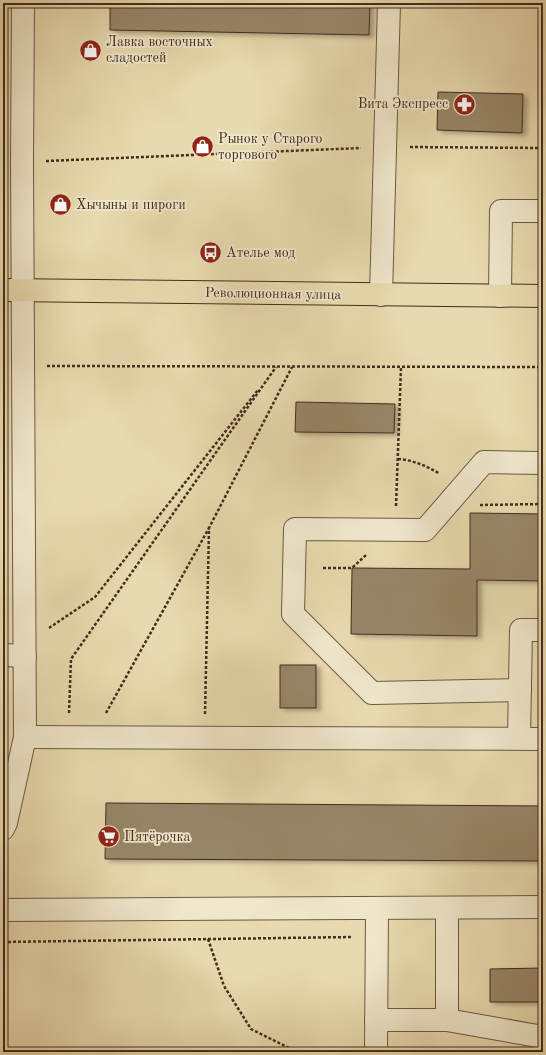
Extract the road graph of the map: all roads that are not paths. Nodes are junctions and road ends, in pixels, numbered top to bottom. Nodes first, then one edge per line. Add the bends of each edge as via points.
1 (23, 3) edge
2 (389, 3) edge
3 (543, 211) edge
4 (13, 290) edge
5 (381, 295) junction
6 (500, 296) junction
7 (543, 296) edge
8 (543, 463) edge
9 (543, 630) edge
10 (25, 650) junction
11 (3, 655) edge
12 (520, 690) junction
13 (25, 738) junction
14 (519, 738) junction
15 (543, 739) edge
16 (3, 829) edge
17 (542, 907) edge
18 (447, 908) junction
19 (3, 910) edge
20 (377, 910) junction
21 (376, 1020) junction
22 (447, 1020) junction
23 (543, 1037) edge
24 (376, 1052) edge

1 - 4 street via 22,162
2 - 5 street
3 - 6 street via 501,211
4 - 5 main road, Революционная улица
4 - 10 street via 23,366
5 - 6 main road, Революционная улица
6 - 7 main road, Революционная улица
8 - 12 street via 484,462 425,530 295,529 293,614 372,693
9 - 12 street via 521,630
10 - 11 street
10 - 13 street
12 - 14 street
13 - 14 street
13 - 16 street
14 - 15 street
17 - 18 street
18 - 20 street
18 - 22 street
19 - 20 street
20 - 21 street
21 - 22 street
21 - 24 street
22 - 23 street

